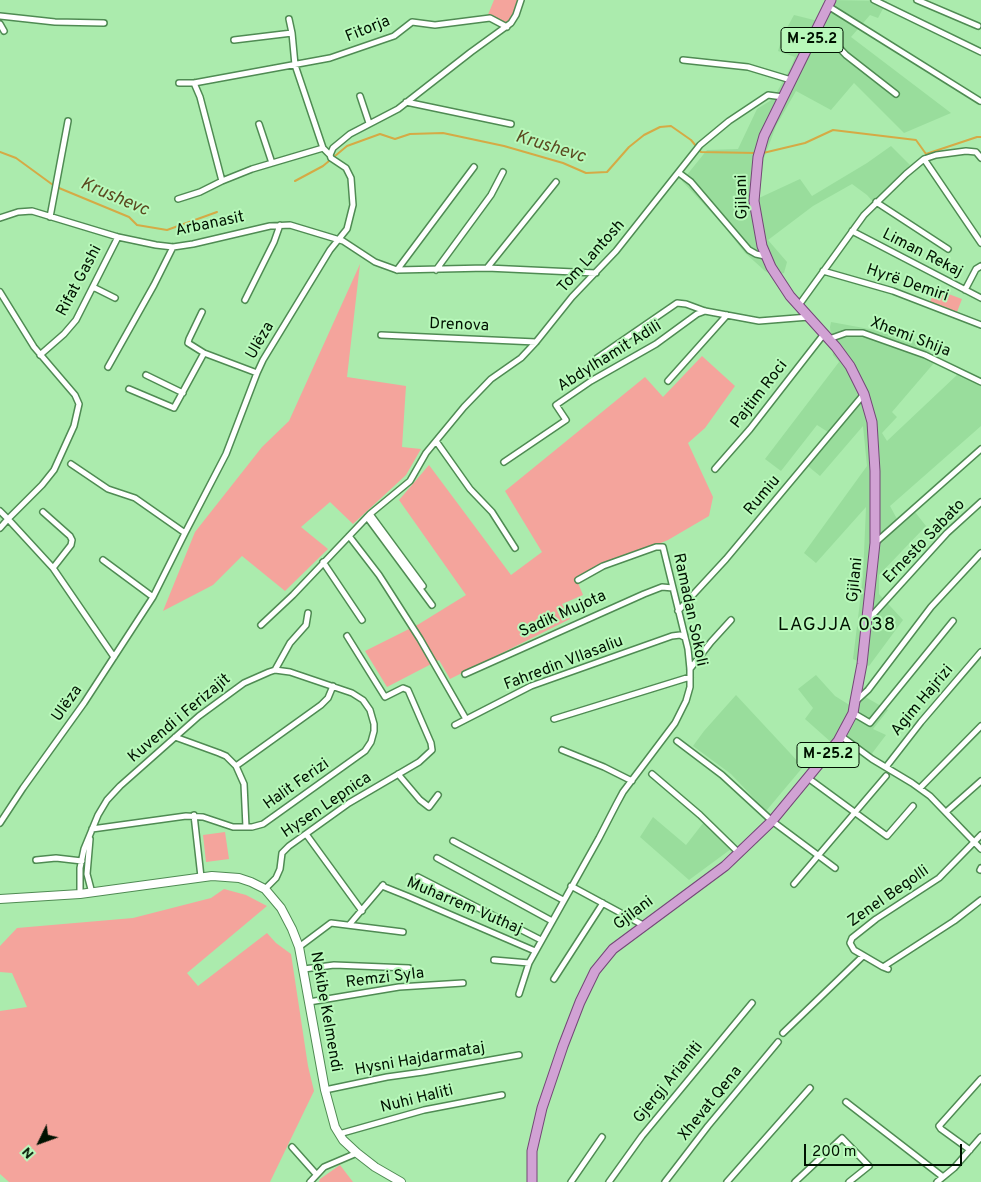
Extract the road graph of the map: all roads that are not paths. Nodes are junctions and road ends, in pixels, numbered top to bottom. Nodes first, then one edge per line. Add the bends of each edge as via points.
1 (521, 0) edge
2 (874, 0) edge
3 (917, 0) edge
4 (830, 3) edge
5 (0, 16) edge
6 (289, 19) dead end
7 (104, 23) dead end
8 (0, 24) edge
9 (978, 26) dead end
10 (507, 27) junction
11 (4, 31) dead end
12 (816, 31) junction
13 (292, 33) junction
14 (234, 40) dead end
15 (981, 52) edge
16 (683, 60) dead end
17 (295, 65) junction
18 (791, 80) junction
19 (179, 83) dead end
20 (194, 83) junction
21 (896, 94) dead end
22 (360, 96) dead end
23 (783, 97) junction
24 (980, 101) edge
25 (406, 102) junction
26 (68, 121) dead end
27 (369, 123) junction
28 (259, 124) dead end
29 (511, 124) dead end
30 (323, 148) junction
31 (332, 158) junction
32 (981, 158) edge
33 (924, 159) junction
34 (272, 163) junction
35 (474, 167) dead end
36 (504, 172) dead end
37 (679, 173) junction
38 (222, 181) junction
39 (556, 182) dead end
40 (178, 199) dead end
41 (876, 202) junction
42 (50, 216) junction
43 (0, 218) edge
44 (280, 225) junction
45 (852, 231) junction
46 (118, 237) junction
47 (338, 240) junction
48 (981, 243) edge
49 (173, 247) junction
50 (948, 249) dead end
51 (765, 256) junction
52 (981, 266) edge
53 (487, 268) junction
54 (396, 270) junction
55 (436, 270) junction
56 (823, 271) junction
57 (596, 273) junction
58 (93, 287) junction
59 (965, 290) junction
60 (0, 292) edge
61 (115, 298) dead end
62 (981, 298) edge
63 (245, 300) dead end
64 (798, 305) junction
65 (705, 311) junction
66 (202, 312) dead end
67 (727, 315) junction
68 (809, 317) junction
69 (981, 325) edge
70 (381, 335) dead end
71 (826, 336) junction
72 (536, 342) junction
73 (204, 353) junction
74 (40, 355) junction
75 (597, 358) dead end
76 (108, 367) dead end
77 (257, 373) junction
78 (146, 375) dead end
79 (668, 380) dead end
80 (981, 382) edge
81 (130, 389) dead end
82 (183, 393) junction
83 (864, 394) junction
84 (436, 441) junction
85 (981, 449) edge
86 (504, 462) dead end
87 (71, 464) dead end
88 (715, 469) dead end
89 (981, 502) edge
90 (0, 511) edge
91 (43, 512) dead end
92 (368, 515) junction
93 (8, 519) junction
94 (0, 528) edge
95 (185, 533) junction
96 (349, 536) junction
97 (875, 543) junction
98 (663, 547) joint
99 (515, 548) dead end
100 (981, 553) edge
101 (103, 560) dead end
102 (323, 562) junction
103 (53, 568) junction
104 (578, 580) dead end
105 (423, 586) dead end
106 (673, 588) junction
107 (153, 597) junction
108 (432, 605) dead end
109 (678, 611) junction
110 (308, 613) dead end
111 (362, 620) dead end
112 (731, 620) dead end
113 (953, 621) dead end
114 (866, 622) junction
115 (261, 625) dead end
116 (346, 636) dead end
117 (684, 637) junction
118 (981, 652) edge
119 (114, 657) junction
120 (690, 669) junction
121 (275, 670) junction
122 (465, 674) dead end
123 (690, 677) junction
124 (333, 686) junction
125 (855, 702) junction
126 (852, 713) junction
127 (466, 719) junction
128 (554, 719) dead end
129 (454, 725) dead end
130 (981, 726) edge
131 (841, 736) junction
132 (175, 737) junction
133 (677, 741) dead end
134 (562, 750) dead end
135 (236, 766) junction
136 (886, 767) junction
137 (398, 774) junction
138 (652, 774) dead end
139 (886, 776) dead end
140 (808, 778) junction
141 (981, 781) edge
142 (632, 782) junction
143 (920, 788) junction
144 (438, 795) dead end
145 (913, 806) dead end
146 (855, 812) junction
147 (946, 812) junction
148 (194, 816) junction
149 (772, 822) junction
150 (0, 823) edge
151 (246, 827) junction
152 (91, 831) junction
153 (306, 834) junction
154 (981, 835) edge
155 (453, 841) dead end
156 (974, 843) junction
157 (981, 849) edge
158 (739, 853) junction
159 (817, 856) junction
160 (437, 858) dead end
161 (36, 860) dead end
162 (84, 862) junction
163 (835, 868) dead end
164 (202, 877) junction
165 (418, 877) dead end
166 (794, 884) dead end
167 (571, 886) junction
168 (265, 890) junction
169 (92, 893) junction
170 (80, 894) junction
171 (0, 899) edge
172 (563, 900) junction
173 (981, 900) edge
174 (603, 903) junction
175 (362, 911) junction
176 (552, 921) junction
177 (643, 925) junction
178 (349, 926) junction
179 (403, 932) dead end
180 (542, 940) junction
181 (299, 947) junction
182 (535, 951) junction
183 (863, 956) junction
184 (494, 960) dead end
185 (529, 963) junction
186 (409, 968) dead end
187 (304, 969) junction
188 (554, 979) dead end
189 (463, 983) dead end
190 (518, 994) dead end
191 (309, 1002) junction
192 (752, 1003) dead end
193 (784, 1033) dead end
194 (778, 1042) dead end
195 (519, 1055) dead end
196 (981, 1079) edge
197 (810, 1088) dead end
198 (325, 1090) junction
199 (502, 1095) dead end
200 (846, 1102) dead end
201 (339, 1134) junction
202 (981, 1137) edge
203 (602, 1138) dead end
204 (292, 1147) dead end
205 (970, 1150) junction
206 (357, 1153) junction
207 (316, 1174) junction
208 (941, 1180) edge
209 (310, 1182) edge
210 (400, 1182) edge
211 (532, 1182) edge
212 (571, 1182) edge
213 (609, 1182) edge
214 (665, 1182) edge
215 (727, 1182) edge
216 (795, 1182) edge
217 (849, 1182) edge

1 - 10 street via 514,20
2 - 15 street
3 - 9 street
4 - 12 main road, Gjilani / M-25.2
4 - 24 street
5 - 7 street
6 - 13 street
8 - 11 street
10 - 17 street, Fitorja via 490,18 435,25 412,22 394,36 330,58
10 - 25 street
12 - 18 main road, Gjilani / M-25.2
12 - 21 street via 828,36 846,55
13 - 14 street
13 - 17 street
16 - 18 street via 748,67
17 - 20 street, Fitorja
17 - 30 street
18 - 23 main road, Gjilani / M-25.2
19 - 20 street, Fitorja
20 - 38 street
22 - 27 street
23 - 37 street, Tom Lantosh via 768,95 729,122 695,150
23 - 51 main road, Gjilani / M-25.2 via 762,143 755,183 754,201
25 - 27 street via 390,114
25 - 29 street
26 - 42 street
27 - 31 street via 333,148
28 - 34 street
30 - 31 street, Ulëza
30 - 34 street
31 - 47 street, Ulëza via 349,171 353,190 351,218
32 - 33 street via 976,152 966,151
33 - 41 street
33 - 48 street
34 - 38 street
35 - 54 street
36 - 55 street
37 - 51 street via 691,182 749,250
37 - 57 street, Tom Lantosh
38 - 40 street
39 - 53 street
41 - 45 street
41 - 50 street
42 - 43 street, Arbanasit via 25,211
42 - 46 street, Arbanasit
44 - 47 street, Arbanasit via 298,227
44 - 49 street, Arbanasit
44 - 63 street
45 - 56 street
45 - 59 street, Liman Rekaj
46 - 49 street, Arbanasit
46 - 58 street, Rifat Gashi
47 - 54 street, Arbanasit via 375,262
47 - 77 street, Ulëza
49 - 76 street
51 - 64 main road, Gjilani / M-25.2 via 782,286
52 - 59 street
53 - 55 street, Arbanasit
53 - 57 street, Arbanasit
54 - 55 street, Arbanasit
56 - 64 street
56 - 69 street, Hyrë Demiri via 907,296
57 - 72 street, Tom Lantosh
58 - 61 street
58 - 74 street, Rifat Gashi via 76,320
59 - 62 street, Liman Rekaj
60 - 74 street
64 - 68 main road, Gjilani / M-25.2
65 - 67 street
65 - 75 street via 686,304 673,305
65 - 86 street, Abdylhamit Adili via 556,405 566,420
66 - 73 street via 188,341 189,345
67 - 68 street via 759,320
67 - 79 street
68 - 71 main road, Gjilani / M-25.2
70 - 72 street, Drenova
71 - 80 street, Xhemi Shija via 863,333 925,355
71 - 83 main road, Gjilani / M-25.2 via 850,366
71 - 88 street, Pajtim Roci
72 - 84 street, Tom Lantosh via 482,388
73 - 77 street
73 - 82 street
74 - 93 street via 75,395 79,409 69,440 54,470
77 - 95 street, Ulëza via 226,454
78 - 82 street
81 - 82 street via 172,409
83 - 97 main road, Gjilani / M-25.2 via 874,445
83 - 109 street, Rumiu via 726,559
84 - 92 street, Tom Lantosh via 410,481
84 - 99 street via 470,489 492,512
85 - 97 street
87 - 95 street via 108,490 135,498
89 - 114 street, Ernesto Sabato via 947,533
90 - 93 street
91 - 103 street via 72,540
92 - 96 street, Tom Lantosh
92 - 105 street
92 - 108 street
93 - 94 street
93 - 103 street
95 - 107 street, Ulëza
96 - 102 street, Tom Lantosh
96 - 127 street via 420,638
97 - 114 main road, Gjilani / M-25.2
98 - 104 street, Sadik Mujota via 609,564
98 - 106 street, Ramadan Sokoli
100 - 125 street via 931,608 868,690
101 - 107 street
102 - 111 street
102 - 115 street, Tom Lantosh
103 - 119 street
106 - 109 street, Ramadan Sokoli
106 - 122 street, Sadik Mujota via 662,587 644,594
107 - 119 street, Ulëza
109 - 117 street, Ramadan Sokoli
110 - 121 street via 306,625 290,643
112 - 120 street
113 - 126 street via 870,723
114 - 125 main road, Gjilani / M-25.2
116 - 137 street, Hysen Lepnica via 385,697 403,688 408,690 431,742 431,752
117 - 120 street, Ramadan Sokoli
117 - 127 street, Fahredin Vllasaliu via 672,636 552,678
118 - 136 street, Agim Hajrizi
119 - 150 street, Ulëza
120 - 123 street, Ramadan Sokoli
121 - 124 street, Halit Ferizi
121 - 132 street, Kuvendi i Ferizajit via 244,683
123 - 128 street
123 - 142 street, Ramadan Sokoli via 686,700 676,722
124 - 135 street via 321,705
124 - 151 street, Halit Ferizi via 367,704 374,724 368,747 269,821
125 - 126 main road, Gjilani / M-25.2
126 - 131 main road, Gjilani / M-25.2
127 - 129 street, Fahredin Vllasaliu
130 - 143 street
131 - 136 street
131 - 140 main road, Gjilani / M-25.2
132 - 135 street via 219,753
132 - 152 street, Kuvendi i Ferizajit via 112,794
133 - 149 street via 722,775
134 - 142 street
135 - 151 street via 244,784
136 - 143 street
137 - 144 street via 429,807
137 - 153 street, Hysen Lepnica
138 - 158 street
139 - 146 street
140 - 146 street
140 - 149 main road, Gjilani / M-25.2
141 - 147 street
142 - 167 street, Ramadan Sokoli
143 - 147 street
145 - 146 street via 887,836
146 - 159 street
147 - 156 street
148 - 151 street, Halit Ferizi via 233,827
148 - 152 street, Halit Ferizi
148 - 164 street
149 - 158 main road, Gjilani / M-25.2
149 - 159 street
152 - 162 street
153 - 168 street, Hysen Lepnica via 282,853 278,874
153 - 175 street
154 - 156 street
155 - 172 street
156 - 157 street
156 - 183 street, Zenel Begolli via 939,878 852,938 851,947
158 - 177 main road, Gjilani / M-25.2
159 - 163 street
159 - 166 street
160 - 176 street
161 - 162 street via 56,858
162 - 169 street
162 - 170 street
164 - 168 street, Nekibe Kelmendi via 239,878
164 - 169 street, Nekibe Kelmendi
165 - 180 street
167 - 172 street, Ramadan Sokoli
167 - 174 street
168 - 181 street, Nekibe Kelmendi via 281,908
169 - 170 street, Nekibe Kelmendi
170 - 171 street, Nekibe Kelmendi
172 - 176 street, Ramadan Sokoli
173 - 183 street via 885,968
174 - 177 street
174 - 188 street
175 - 178 street, Muharrem Vuthaj
175 - 182 street, Muharrem Vuthaj via 382,886
176 - 180 street, Ramadan Sokoli
177 - 211 main road, Gjilani / M-25.2 via 606,955 580,1002 538,1122 532,1152
178 - 179 street
178 - 181 street via 336,922 327,924
180 - 182 street, Ramadan Sokoli
181 - 187 street, Nekibe Kelmendi
182 - 185 street, Ramadan Sokoli
183 - 193 street
184 - 185 street
185 - 190 street, Ramadan Sokoli
186 - 187 street via 334,966
187 - 191 street, Nekibe Kelmendi
189 - 191 street, Remzi Syla via 392,988
191 - 198 street, Nekibe Kelmendi
192 - 213 street, Gjergj Arianiti via 648,1129
194 - 214 street, Xhevat Qena
195 - 198 street, Hysni Hajdarmataj
196 - 205 street via 939,1126
197 - 215 street
198 - 201 street, Nekibe Kelmendi
199 - 201 street, Nuhi Haliti via 424,1110
200 - 208 street
201 - 206 street, Nekibe Kelmendi
202 - 205 street
203 - 212 street
204 - 207 street
205 - 208 street
206 - 207 street
206 - 210 street, Nekibe Kelmendi
207 - 209 street
216 - 217 street via 842,1138 868,1166

